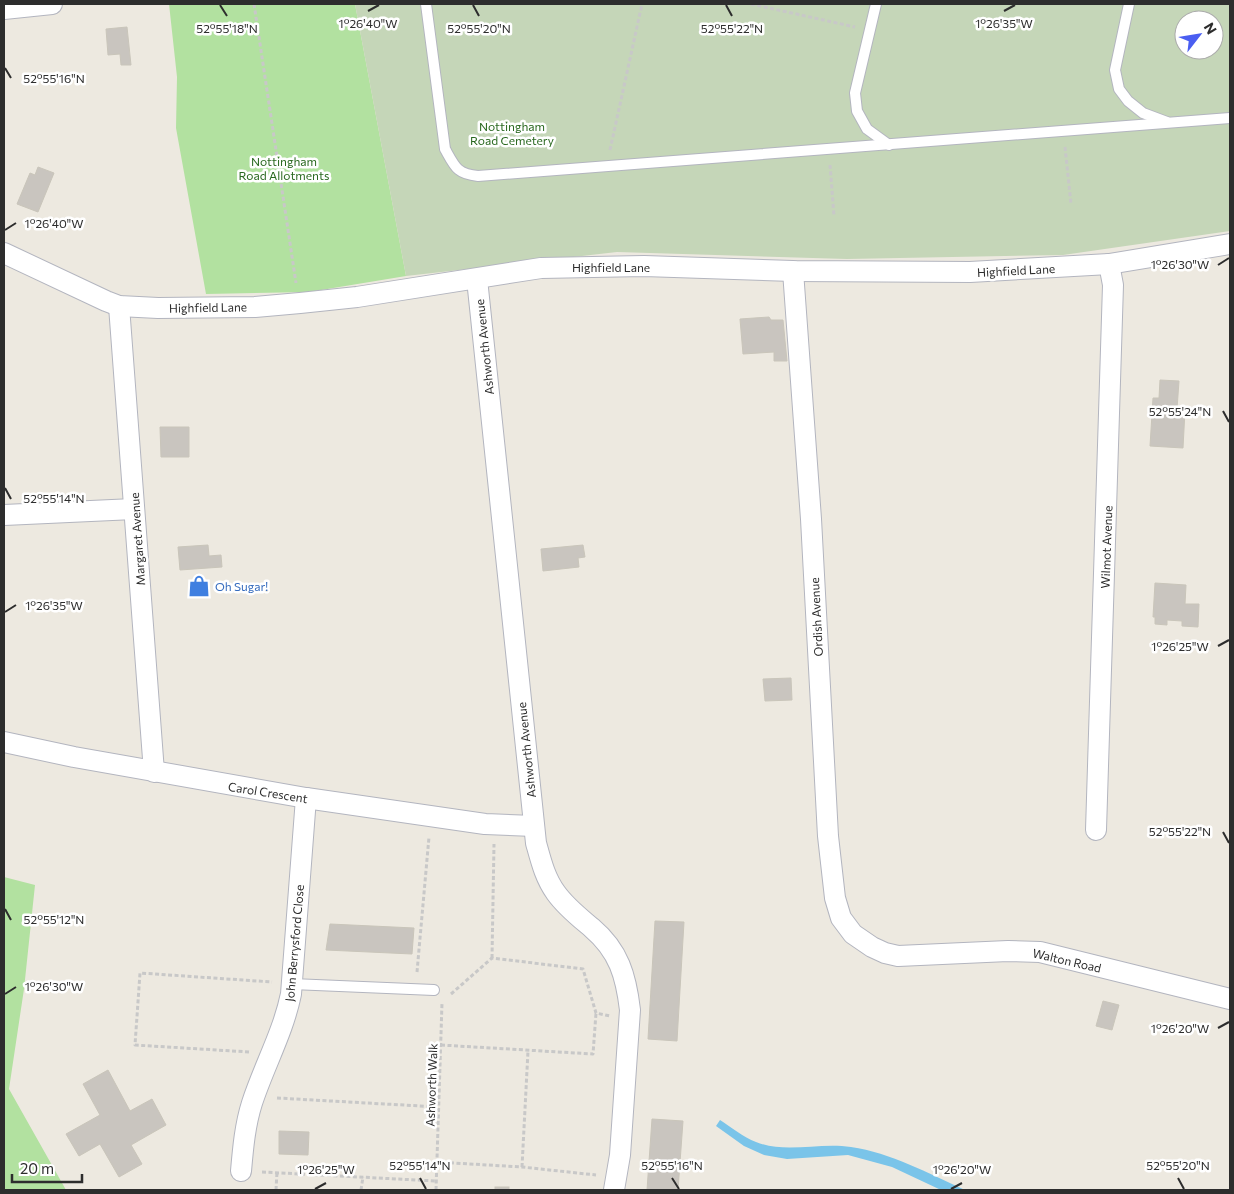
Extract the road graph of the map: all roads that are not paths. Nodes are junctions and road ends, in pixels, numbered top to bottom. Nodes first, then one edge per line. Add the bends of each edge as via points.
1 (52, 4) edge
2 (426, 4) edge
3 (876, 4) edge
4 (1129, 4) edge
5 (4, 9) edge
6 (1230, 118) edge
7 (1173, 124) junction
8 (889, 145) junction
9 (1230, 244) edge
10 (4, 253) edge
11 (1109, 264) junction
12 (794, 271) junction
13 (476, 279) junction
14 (119, 306) junction
15 (134, 508) junction
16 (4, 515) edge
17 (4, 742) edge
18 (154, 772) junction
19 (306, 798) junction
20 (534, 826) junction
21 (1096, 830) dead end
22 (872, 946) joint
23 (292, 984) junction
24 (434, 990) road end
25 (1230, 999) edge
26 (241, 1171) road end
27 (615, 1184) edge

1 - 5 street
2 - 8 lane via 445,150 455,167 466,175
3 - 8 lane via 855,94 857,111 867,129
4 - 7 lane via 1115,70 1119,89 1143,112
6 - 7 lane
7 - 8 lane
9 - 11 street, Highfield Lane
10 - 14 street, Highfield Lane
11 - 12 street, Highfield Lane via 970,272
11 - 21 street, Wilmot Avenue via 1113,285
12 - 13 street, Highfield Lane via 594,266 541,268
12 - 22 street, Ordish Avenue via 835,898 840,918 846,926
13 - 14 street, Highfield Lane via 300,303 158,308
13 - 20 street, Ashworth Avenue
14 - 15 street, Margaret Avenue
15 - 16 street
15 - 18 street, Margaret Avenue
17 - 18 street, Carol Crescent
18 - 19 street, Carol Crescent
19 - 20 street, Carol Crescent via 494,824
19 - 23 street, John Berrysford Close
20 - 27 street, Ashworth Avenue via 540,859 556,893 601,937 626,978 629,1020
22 - 25 street, Walton Road via 898,956 1040,952
23 - 24 lane
23 - 26 street, John Berrysford Close via 286,1017 247,1120

